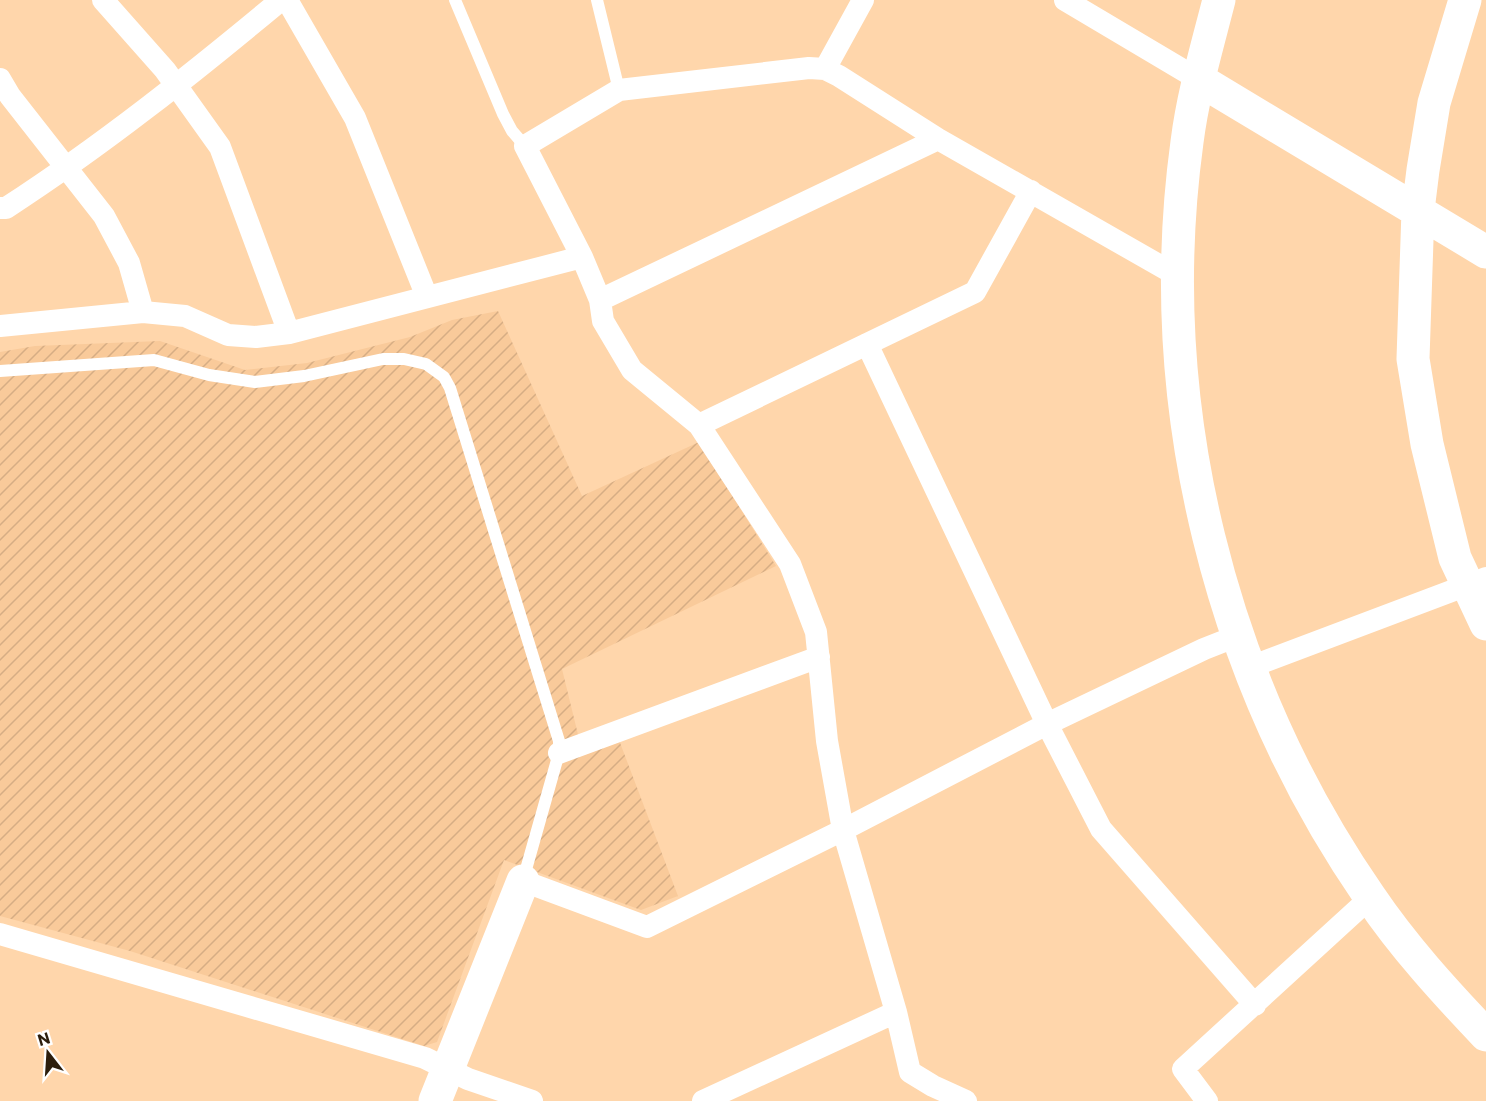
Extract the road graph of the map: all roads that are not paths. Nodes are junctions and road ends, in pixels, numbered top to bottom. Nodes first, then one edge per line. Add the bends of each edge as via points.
1 (102, 0) edge
2 (281, 0) edge
3 (287, 0) edge
4 (455, 0) edge
5 (597, 0) edge
6 (863, 0) edge
7 (1065, 0) edge
8 (1220, 0) edge
9 (1465, 0) edge
10 (825, 69) junction
11 (0, 79) edge
12 (1198, 79) junction
13 (178, 86) junction
14 (619, 90) junction
15 (938, 139) junction
16 (525, 146) junction
17 (68, 168) junction
18 (1031, 191) junction
19 (0, 208) edge
20 (1418, 210) junction
21 (1486, 252) edge
22 (582, 257) junction
23 (1178, 276) junction
24 (427, 297) junction
25 (600, 300) junction
26 (143, 312) junction
27 (0, 326) edge
28 (289, 333) junction
29 (867, 344) junction
30 (0, 371) edge
31 (699, 424) junction
32 (1477, 581) edge
33 (1486, 624) edge
34 (1237, 636) junction
35 (819, 657) junction
36 (1250, 668) junction
37 (1047, 724) junction
38 (559, 753) junction
39 (843, 830) junction
40 (523, 881) junction
41 (1370, 898) junction
42 (0, 934) edge
43 (1255, 1005) junction
44 (896, 1012) junction
45 (1486, 1035) edge
46 (447, 1069) junction
47 (930, 1094) edge
48 (435, 1101) edge
49 (532, 1101) edge
50 (704, 1101) edge
51 (966, 1101) edge
52 (1208, 1101) edge

1 - 13 street
2 - 13 street
3 - 24 street via 355,118
4 - 16 lane via 503,114
5 - 14 lane
6 - 10 street
7 - 12 street
8 - 12 street
9 - 20 street via 1434,103
10 - 14 street
10 - 15 street
11 - 17 street
12 - 20 street
12 - 23 street via 1186,142
13 - 17 street
13 - 28 street via 220,147
14 - 16 street
15 - 18 street
15 - 25 street
16 - 22 street
17 - 19 street via 6,208
17 - 26 street via 116,236 129,263
18 - 23 street
18 - 29 street via 975,292
20 - 21 street
20 - 32 street via 1413,359 1427,444 1455,558
22 - 24 street
22 - 25 street
23 - 34 street via 1183,395 1193,464 1205,524
24 - 28 street
25 - 31 street via 603,321 632,370
26 - 27 street
26 - 28 street via 185,316 228,335 256,338
29 - 31 street
29 - 37 street
30 - 38 lane via 154,360 209,375 255,381 304,376 383,359 426,364 444,377 450,388 557,730
31 - 35 street via 790,564 816,632
32 - 33 street
32 - 36 street
34 - 36 street
34 - 37 street
35 - 38 street
35 - 39 street via 827,741
36 - 41 street via 1293,765
37 - 39 street
37 - 43 street via 1101,828
38 - 40 lane
39 - 40 street via 647,927
39 - 44 street
40 - 46 street
41 - 43 street
41 - 45 street
42 - 46 street via 425,1058
43 - 52 street via 1183,1069
44 - 47 street via 910,1072
44 - 50 street
46 - 48 street
46 - 49 street
47 - 51 street

